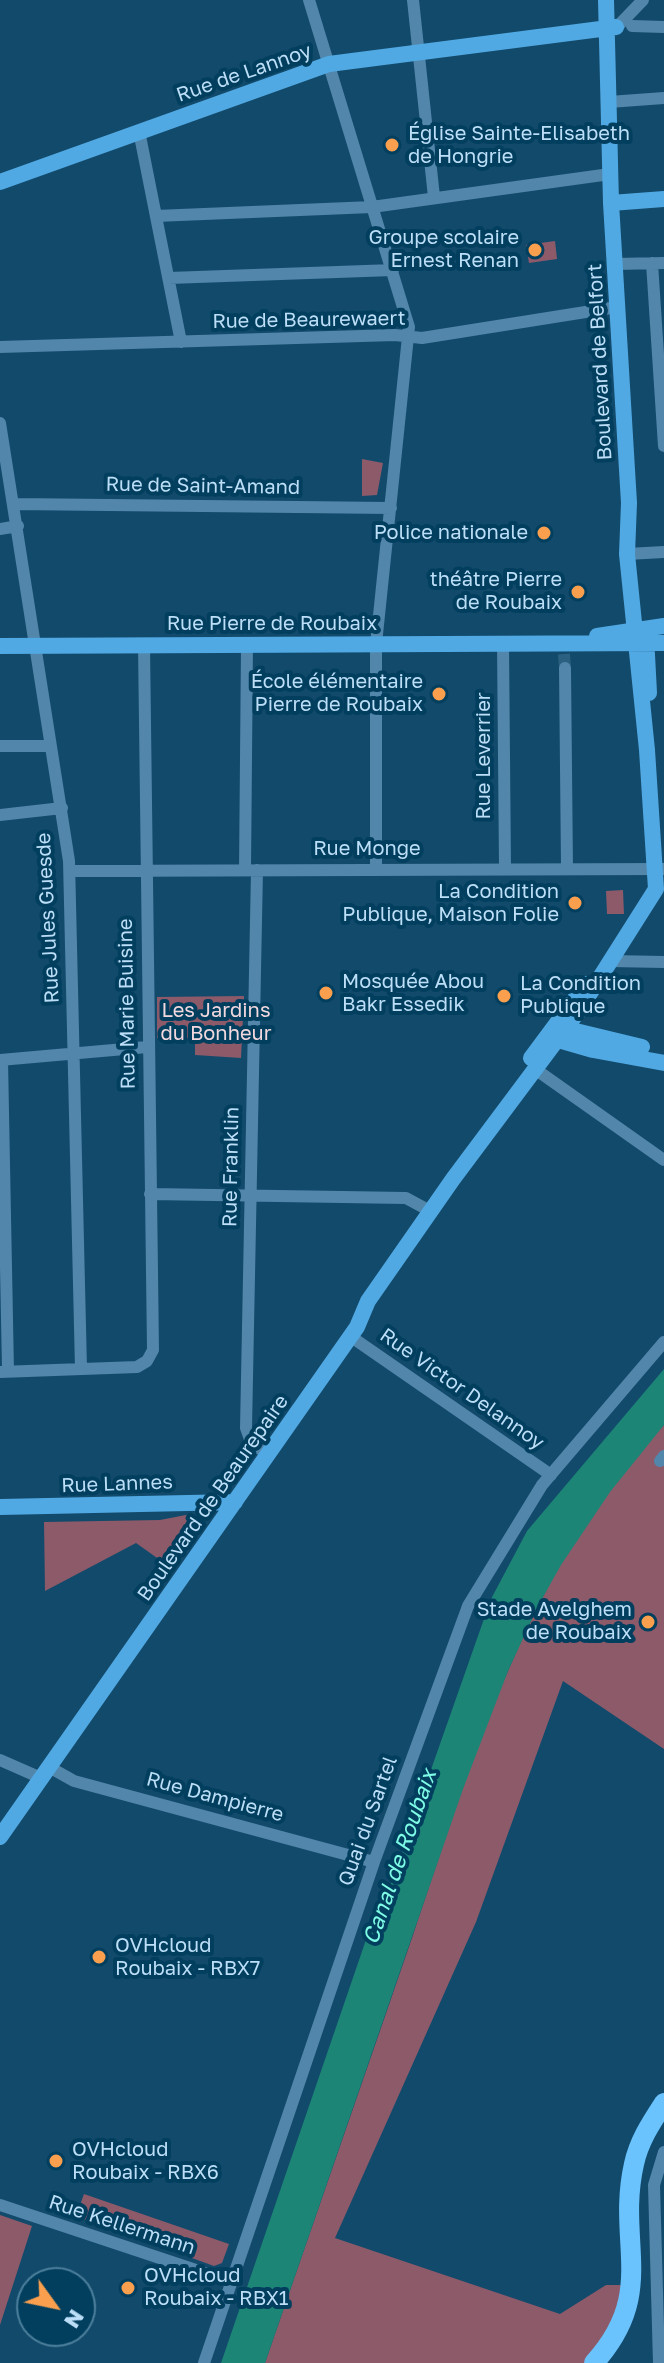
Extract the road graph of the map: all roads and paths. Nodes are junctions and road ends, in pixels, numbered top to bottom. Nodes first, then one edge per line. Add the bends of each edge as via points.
1 (309, 0) edge
2 (413, 0) edge
3 (606, 0) edge
4 (616, 0) edge
5 (643, 0) edge
6 (619, 27) junction
7 (664, 27) edge
8 (417, 52) junction
9 (329, 64) junction
10 (664, 98) edge
11 (614, 102) junction
12 (139, 131) junction
13 (610, 174) junction
14 (0, 182) edge
15 (434, 197) junction
16 (664, 199) edge
17 (372, 207) junction
18 (614, 208) junction
19 (156, 216) junction
20 (658, 263) edge
21 (615, 264) junction
22 (393, 270) junction
23 (169, 278) junction
24 (617, 307) junction
25 (409, 337) junction
26 (181, 342) junction
27 (0, 347) edge
28 (0, 423) edge
29 (664, 446) edge
30 (14, 504) junction
31 (391, 508) junction
32 (18, 526) junction
33 (0, 529) edge
34 (664, 552) edge
35 (630, 554) junction
36 (664, 626) edge
37 (645, 638) edge
38 (503, 643) junction
39 (544, 643) junction
40 (376, 644) junction
41 (38, 645) junction
42 (144, 645) junction
43 (247, 645) junction
44 (0, 646) edge
45 (565, 668) tunnel mouth
46 (0, 746) edge
47 (51, 746) junction
48 (62, 808) junction
49 (0, 815) edge
50 (505, 868) junction
51 (567, 868) junction
52 (376, 869) junction
53 (660, 869) edge
54 (145, 870) junction
55 (251, 870) junction
56 (70, 871) junction
57 (610, 961) junction
58 (664, 962) edge
59 (556, 1033) junction
60 (147, 1047) junction
61 (664, 1052) edge
62 (73, 1053) junction
63 (1, 1060) edge
64 (664, 1063) edge
65 (535, 1069) junction
66 (664, 1160) edge
67 (453, 1179) junction
68 (150, 1194) junction
69 (251, 1196) junction
70 (2, 1209) edge
71 (430, 1211) junction
72 (350, 1336) junction
73 (664, 1342) edge
74 (81, 1369) junction
75 (4, 1371) edge
76 (268, 1455) junction
77 (551, 1475) junction
78 (235, 1502) junction
79 (0, 1507) edge
80 (0, 1760) edge
81 (45, 1773) junction
82 (0, 1837) edge
83 (374, 1862) junction
84 (664, 2103) edge
85 (664, 2152) edge
86 (0, 2205) edge
87 (632, 2272) junction
88 (232, 2282) junction
89 (629, 2306) junction
90 (204, 2363) edge
91 (594, 2363) edge
92 (603, 2363) edge
93 (611, 2363) edge
94 (659, 2363) edge

1 - 9 street
2 - 8 street
3 - 6 main road
4 - 6 main road
5 - 6 street
6 - 7 street
6 - 8 main road, Rue de Lannoy
6 - 11 main road, Boulevard de Belfort
8 - 9 main road, Rue de Lannoy
8 - 15 street
9 - 12 main road, Rue de Lannoy
9 - 17 street
10 - 11 street
11 - 13 main road, Boulevard de Belfort
11 - 18 main road, Boulevard de Belfort
12 - 14 main road, Rue de Lannoy
12 - 19 street
13 - 15 street
13 - 18 main road, Boulevard de Belfort
15 - 17 street
16 - 18 main road
17 - 19 street
17 - 22 street
18 - 21 main road, Boulevard de Belfort
19 - 23 street
20 - 21 street
20 - 29 street
21 - 24 main road, Boulevard de Belfort
22 - 23 street
22 - 25 street
23 - 26 street
24 - 25 street, Rue de Beaurewaert
24 - 35 main road, Boulevard de Belfort
25 - 26 street, Rue de Beaurewaert
25 - 31 street
26 - 27 street, Rue de Beaurewaert
28 - 30 street, Rue Jules Guesde
30 - 31 street, Rue de Saint-Amand
30 - 32 street, Rue Jules Guesde
31 - 40 street
32 - 33 street
32 - 41 street, Rue Jules Guesde
34 - 35 street
35 - 37 main road, Boulevard de Belfort
36 - 37 main road, Rue Pierre de Roubaix
37 - 39 main road, Rue Pierre de Roubaix
37 - 39 main road, Rue Pierre de Roubaix via 564,649
37 - 53 main road, Boulevard de Belfort via 647,750
38 - 39 main road, Rue Pierre de Roubaix
38 - 40 main road, Rue Pierre de Roubaix
38 - 50 street, Rue Leverrier
40 - 43 main road, Rue Pierre de Roubaix
40 - 52 street
41 - 42 main road, Rue Pierre de Roubaix
41 - 44 main road, Rue Pierre de Roubaix
41 - 47 street, Rue Jules Guesde
42 - 43 main road, Rue Pierre de Roubaix
42 - 54 street, Rue Marie Buisine
43 - 55 street, Rue Franklin
45 - 51 street
46 - 47 street
47 - 48 street, Rue Jules Guesde
48 - 49 street
48 - 56 street, Rue Jules Guesde
50 - 51 street, Rue Monge
50 - 52 street, Rue Monge
51 - 53 street, Rue Monge
52 - 55 street, Rue Monge
53 - 57 main road, Boulevard de Beaurepaire via 653,898
54 - 55 street, Rue Monge
54 - 56 street, Rue Monge
54 - 60 street, Rue Marie Buisine
55 - 69 street, Rue Franklin
56 - 62 street, Rue Jules Guesde
57 - 58 street
57 - 59 main road, Boulevard de Beaurepaire via 589,981
59 - 61 main road
59 - 64 main road
59 - 65 main road, Boulevard de Beaurepaire
59 - 67 main road, Boulevard de Beaurepaire
60 - 62 street
60 - 68 street, Rue Marie Buisine
62 - 63 street
62 - 74 street, Rue Jules Guesde
63 - 70 street
65 - 66 street
65 - 67 main road, Boulevard de Beaurepaire
67 - 71 main road, Boulevard de Beaurepaire
68 - 69 street
68 - 74 street, Rue Marie Buisine via 153,1348 137,1367
69 - 71 street via 406,1198
69 - 76 street, Rue Franklin via 246,1428 251,1442
70 - 75 street
71 - 72 main road, Boulevard de Beaurepaire
72 - 76 main road, Boulevard de Beaurepaire
72 - 77 street, Rue Victor Delannoy
73 - 77 street, Quai du Sartel
74 - 75 street
76 - 78 main road, Boulevard de Beaurepaire
77 - 83 street, Quai du Sartel via 468,1606
78 - 79 main road, Rue Lannes
78 - 81 main road, Boulevard de Beaurepaire
80 - 81 street, Rue Dampierre
81 - 82 main road, Boulevard de Beaurepaire
81 - 83 street, Rue Dampierre
83 - 88 street, Quai du Sartel
84 - 87 main road via 634,2166
85 - 94 street via 654,2185
86 - 88 street, Rue Kellermann
87 - 89 main road
87 - 93 main road via 631,2326
88 - 90 street, Quai du Sartel
89 - 91 main road via 618,2332
89 - 92 main road via 620,2338

